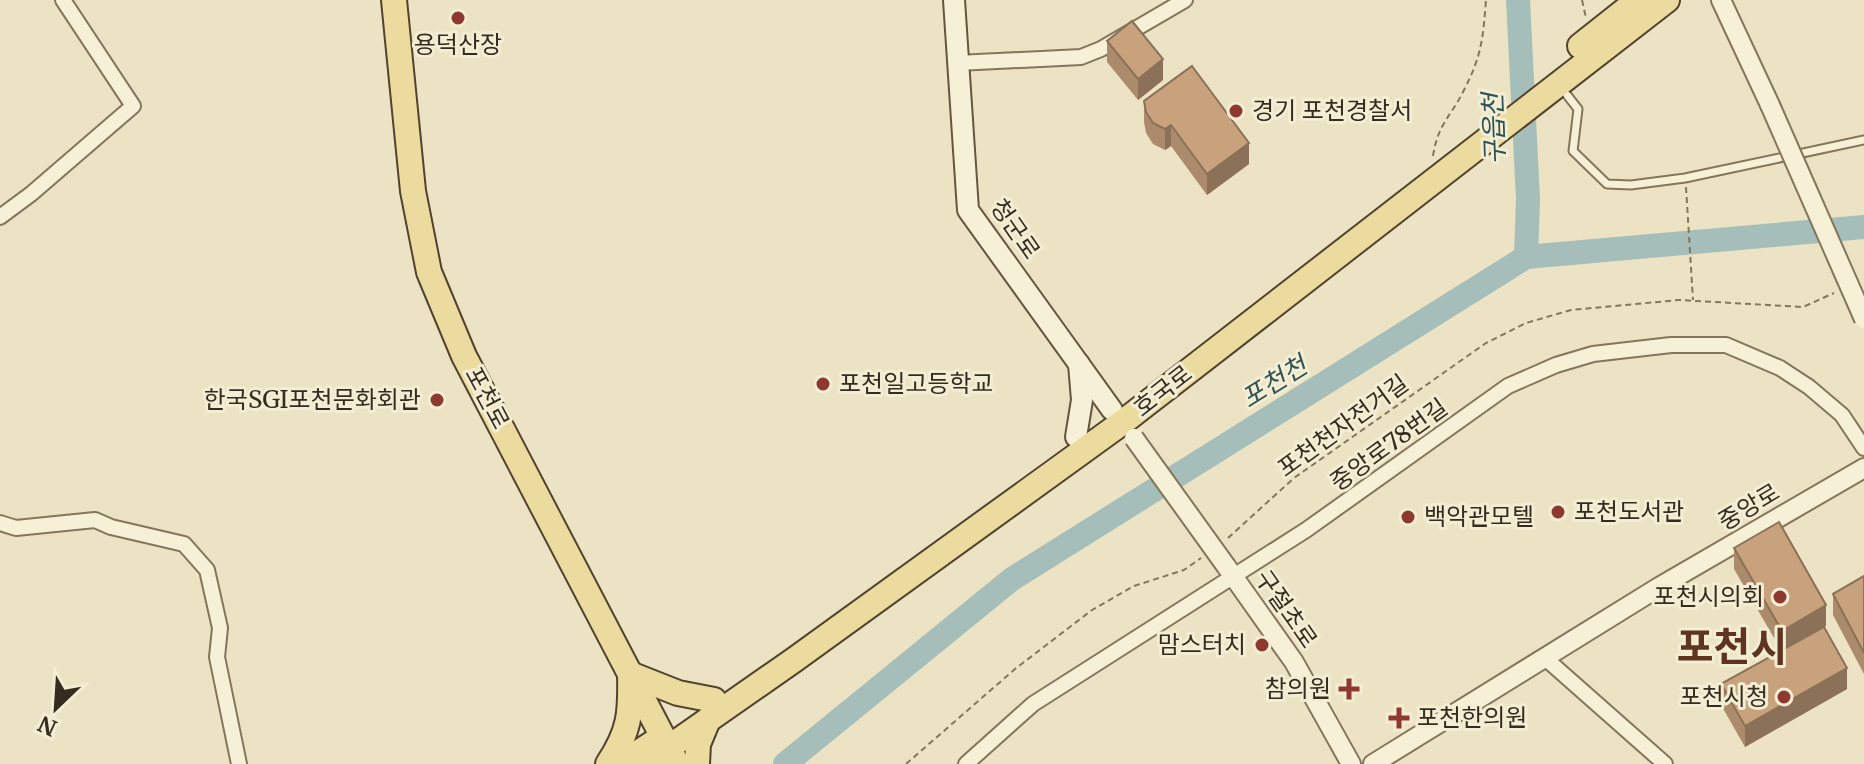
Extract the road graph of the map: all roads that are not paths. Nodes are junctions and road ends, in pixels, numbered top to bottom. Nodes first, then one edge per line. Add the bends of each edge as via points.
1 (63, 0) edge
2 (394, 0) edge
3 (954, 0) edge
4 (1185, 0) edge
5 (1638, 0) edge
6 (1667, 0) edge
7 (1721, 0) edge
8 (1573, 62) junction
9 (957, 63) junction
10 (1567, 95) dead end
11 (1864, 140) edge
12 (0, 217) edge
13 (1864, 319) edge
14 (1079, 364) junction
15 (1123, 423) junction
16 (1076, 437) junction
17 (1864, 448) edge
18 (1864, 468) edge
19 (0, 523) edge
20 (1230, 570) junction
21 (1545, 658) junction
22 (630, 674) junction
23 (711, 710) junction
24 (670, 749) edge
25 (698, 754) edge
26 (1660, 762) edge
27 (239, 764) edge
28 (608, 764) edge
29 (621, 764) edge
30 (645, 764) edge
31 (966, 764) edge
32 (1351, 764) edge
33 (1373, 764) edge

1 - 12 street via 133,106
2 - 22 main road, 포천로 via 413,191 429,272 464,356
3 - 9 main road, 청군로
4 - 9 street via 1081,57
5 - 8 main road, 호국로
6 - 8 main road, 호국로
7 - 13 street, bridge
8 - 15 main road, 호국로
9 - 14 main road, 청군로 via 968,210
10 - 11 lane via 1578,109 1573,151 1607,184 1685,178
14 - 15 main road, 청군로
14 - 16 main road via 1082,400
15 - 16 main road, 호국로
15 - 20 street, 구절초로, bridge
15 - 23 main road, 호국로
16 - 23 main road, 호국로
17 - 20 street, 중앙로78번길 via 1842,415 1809,387 1726,345 1593,354 1508,386 1345,503
18 - 21 street, 중앙로
19 - 27 street via 16,528 95,520 184,544 207,570 220,628 217,657
20 - 31 street, 중앙로78번길 via 1033,704
20 - 32 street, 구절초로 via 1294,662
21 - 26 street
21 - 33 street, 중앙로
22 - 23 main road
22 - 24 main road, 포천로
22 - 28 main road via 631,715
23 - 24 main road, 호국로
23 - 25 main road
24 - 29 main road, 호국로
24 - 30 main road, 호국로

